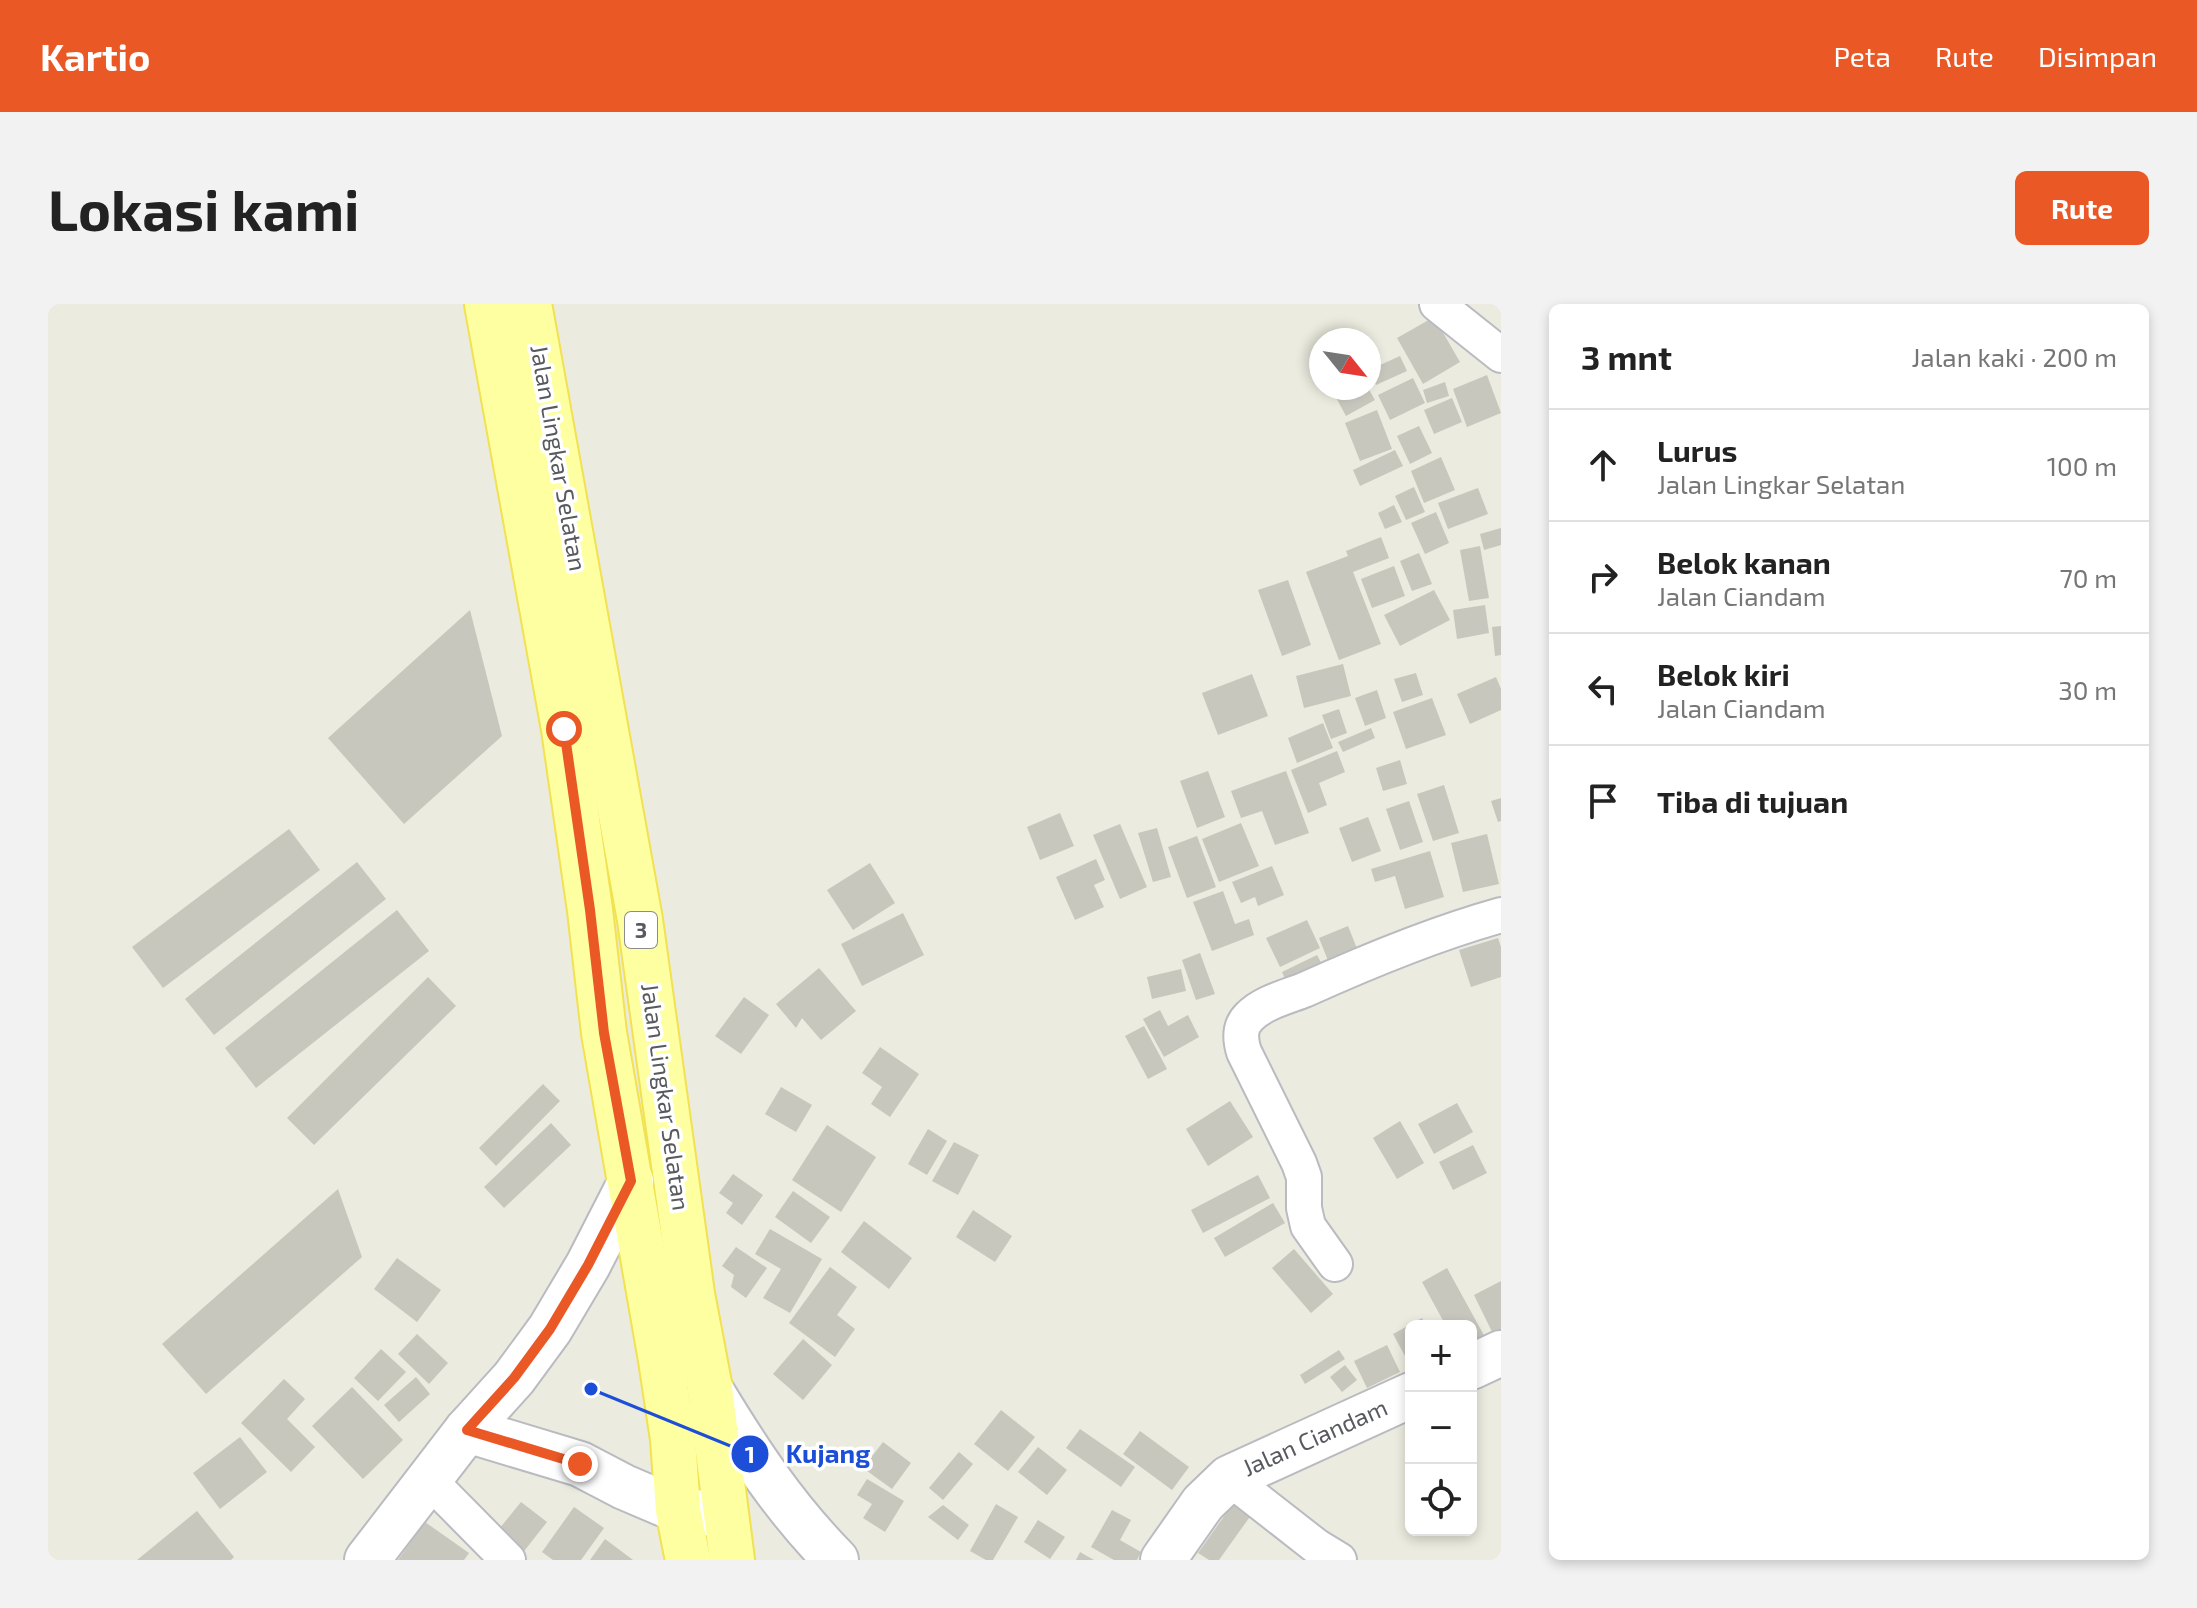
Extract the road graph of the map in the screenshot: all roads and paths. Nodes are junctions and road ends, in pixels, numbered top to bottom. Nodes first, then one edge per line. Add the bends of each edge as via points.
1 (487, 304) edge
2 (529, 304) edge
3 (1447, 306) edge
4 (1501, 355) edge
5 (1501, 915) edge
6 (631, 1181) junction
7 (1335, 1264) dead end
8 (1501, 1353) edge
9 (1477, 1364) edge
10 (710, 1389) junction
11 (1405, 1398) edge
12 (467, 1430) junction
13 (1229, 1478) junction
14 (429, 1480) junction
15 (678, 1510) junction
16 (725, 1516) junction
17 (367, 1560) edge
18 (508, 1560) edge
19 (688, 1560) edge
20 (732, 1560) edge
21 (836, 1560) edge
22 (1163, 1560) edge
23 (1339, 1560) edge

1 - 6 main road, Jalan Lingkar Selatan / 3 via 564,729 604,1033
2 - 10 main road, Jalan Lingkar Selatan / 3 via 640,920
3 - 4 street
5 - 7 street via 1373,959 1262,1008 1245,1022 1240,1040 1244,1052 1304,1177 1308,1226
6 - 12 street via 550,1329
6 - 15 main road, Jalan Lingkar Selatan / 3 via 671,1423
8 - 9 street
10 - 16 main road, Jalan Lingkar Selatan / 3
10 - 21 street via 781,1498
11 - 13 street, Jalan Ciandam
12 - 14 street
12 - 15 street via 580,1464
13 - 22 street, Jalan Ciandam via 1203,1503
13 - 23 street
14 - 17 street
14 - 18 street
15 - 16 street
15 - 19 main road, Jalan Lingkar Selatan / 3
16 - 20 main road, Jalan Lingkar Selatan / 3

